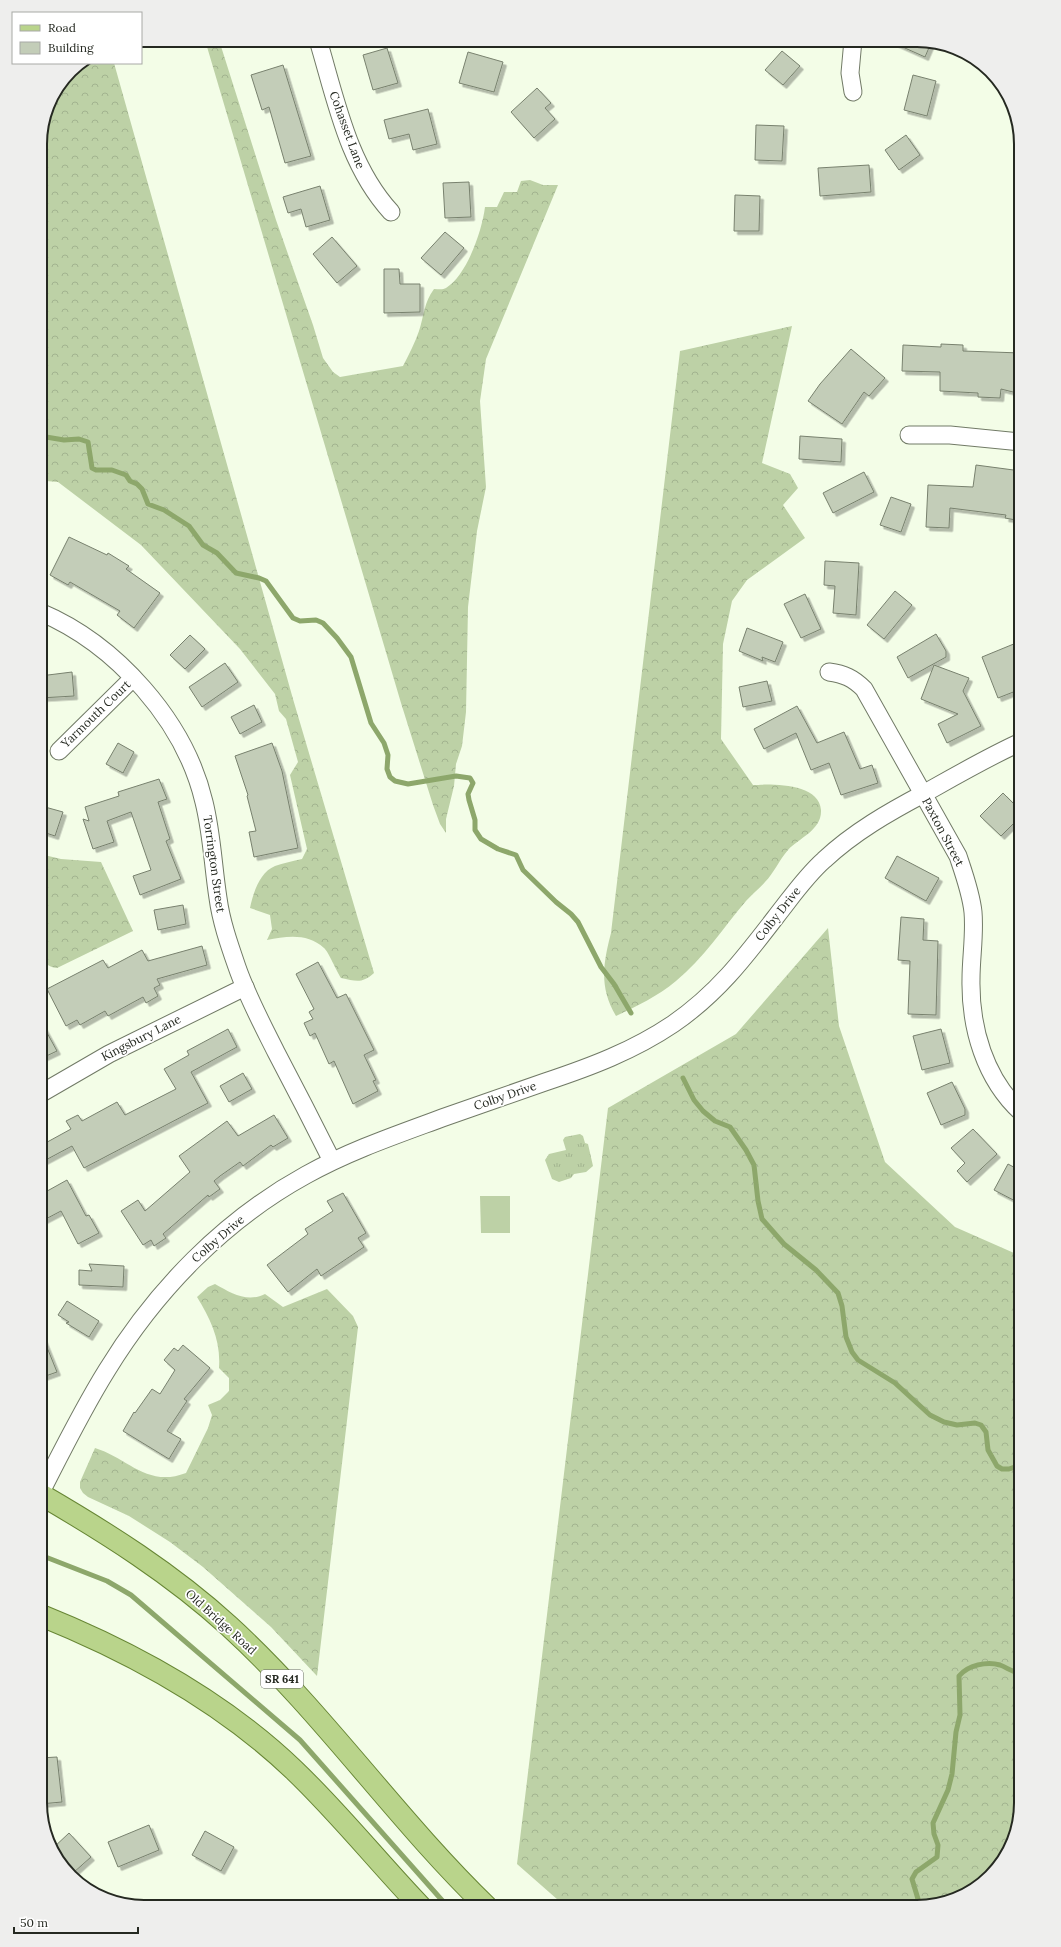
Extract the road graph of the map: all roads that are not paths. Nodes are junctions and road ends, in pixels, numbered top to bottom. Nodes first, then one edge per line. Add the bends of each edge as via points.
1 (320, 47) edge
2 (852, 47) edge
3 (853, 92) dead end
4 (391, 212) dead end
5 (909, 435) dead end
6 (1014, 441) edge
7 (47, 615) edge
8 (829, 672) dead end
9 (133, 678) junction
10 (1014, 745) edge
11 (59, 751) dead end
12 (923, 794) junction
13 (245, 987) junction
14 (47, 1090) edge
15 (1014, 1104) edge
16 (332, 1161) junction
17 (47, 1481) edge
18 (47, 1498) edge
19 (47, 1618) edge
20 (414, 1900) edge
21 (480, 1900) edge

1 - 4 street, Cohasset Lane via 340,116 356,159 372,189
2 - 3 street via 850,72
5 - 6 street via 950,435
7 - 9 street, Torrington Street via 87,637
8 - 12 street, Paxton Street via 842,674 864,689
9 - 11 street, Yarmouth Court
9 - 13 street, Torrington Street via 171,726 198,784 207,816 222,921
10 - 12 street, Colby Drive
12 - 15 street, Paxton Street via 958,856 967,883 974,940 971,1005 977,1036 986,1061 1001,1089
12 - 16 street, Colby Drive via 875,821 824,860 711,996 650,1039 609,1059 395,1135
13 - 14 street, Kingsbury Lane via 122,1047
13 - 16 street, Torrington Street
16 - 17 street, Colby Drive via 284,1188 247,1214 199,1255 162,1293 107,1370
18 - 21 main road, Old Bridge Road / SR 641 via 132,1550 228,1626 310,1710 452,1873
19 - 20 main road via 175,1680 257,1737 330,1806

